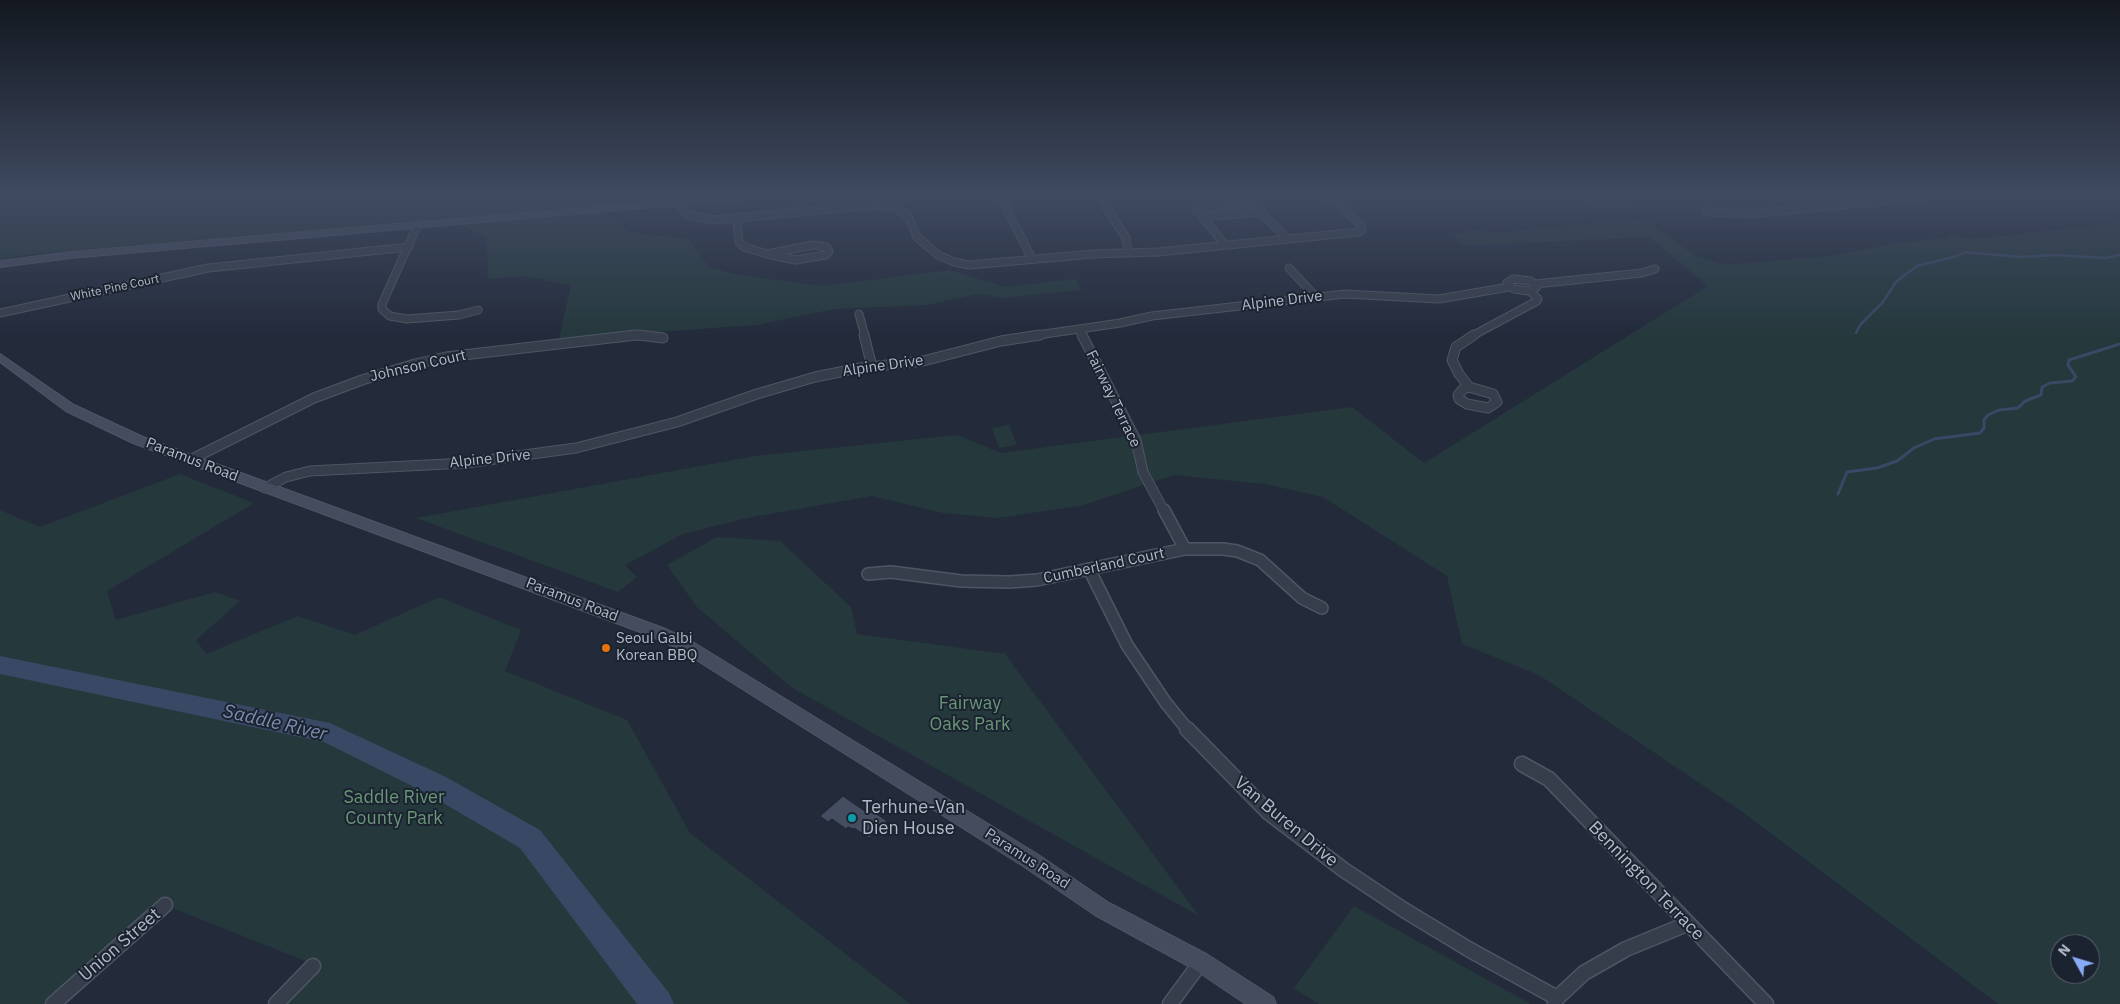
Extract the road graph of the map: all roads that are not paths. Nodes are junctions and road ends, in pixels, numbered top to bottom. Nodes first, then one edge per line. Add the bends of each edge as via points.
1 (196, 244) edge
2 (411, 244) edge
3 (741, 244) edge
4 (925, 244) edge
5 (1024, 244) edge
6 (1127, 244) edge
7 (1237, 244) edge
8 (1225, 245) joint
9 (409, 248) junction
10 (1128, 252) junction
11 (768, 254) junction
12 (1032, 259) junction
13 (0, 264) edge
14 (1289, 268) dead end
15 (1655, 269) dead end
16 (1509, 286) junction
17 (1533, 288) junction
18 (1315, 296) junction
19 (478, 310) dead end
20 (0, 313) edge
21 (859, 314) dead end
22 (1079, 330) junction
23 (663, 338) dead end
24 (0, 357) edge
25 (872, 367) junction
26 (1469, 387) dead end
27 (190, 460) junction
28 (265, 488) junction
29 (1185, 549) junction
30 (1089, 569) junction
31 (868, 574) dead end
32 (1322, 608) dead end
33 (1522, 764) dead end
34 (165, 905) dead end
35 (1687, 924) junction
36 (1200, 962) junction
37 (313, 966) dead end
38 (1556, 1001) edge
39 (53, 1004) edge
40 (276, 1004) edge
41 (1170, 1004) edge
42 (1265, 1004) edge
43 (1766, 1004) edge

1 - 13 main road
2 - 9 street
3 - 11 street
4 - 12 street via 938,255 969,265
5 - 12 street
6 - 10 street
7 - 8 street
8 - 10 street
9 - 19 street via 382,304 384,312 397,318 418,319
9 - 20 street, White Pine Court via 208,268
10 - 12 street
11 - 11 street via 806,260 826,255 829,251 826,247 813,245
14 - 18 street
15 - 17 street
16 - 17 street via 1519,291
16 - 17 street, Alpine Drive via 1508,282 1517,279 1531,281
16 - 18 street, Alpine Drive via 1439,299 1357,293
17 - 26 street via 1537,301 1456,348 1453,362
18 - 22 street, Alpine Drive via 1152,316
21 - 25 street
22 - 25 street, Alpine Drive via 1001,341 922,361
22 - 29 street, Fairway Terrace via 1136,440 1144,472
23 - 27 street, Johnson Court via 638,335 446,357 415,364 314,398
24 - 27 main road, Paramus Road via 70,408
25 - 28 street, Alpine Drive via 788,384 677,422 576,448 466,463 310,471
27 - 28 main road, Paramus Road
28 - 36 main road, Paramus Road via 685,645 1022,854 1102,909
29 - 30 street, Cumberland Court
29 - 32 street, Cumberland Court via 1223,548 1250,555 1269,566 1302,598
30 - 31 street, Cumberland Court via 1037,580 995,583 961,582 891,572
30 - 38 street, Van Buren Drive via 1127,645 1166,703 1269,813 1404,910
33 - 35 street, Bennington Terrace via 1549,779
34 - 39 street, Union Street
35 - 38 street via 1626,949 1584,973
35 - 43 street, Bennington Terrace
36 - 41 street
36 - 42 main road, Paramus Road
37 - 40 street

